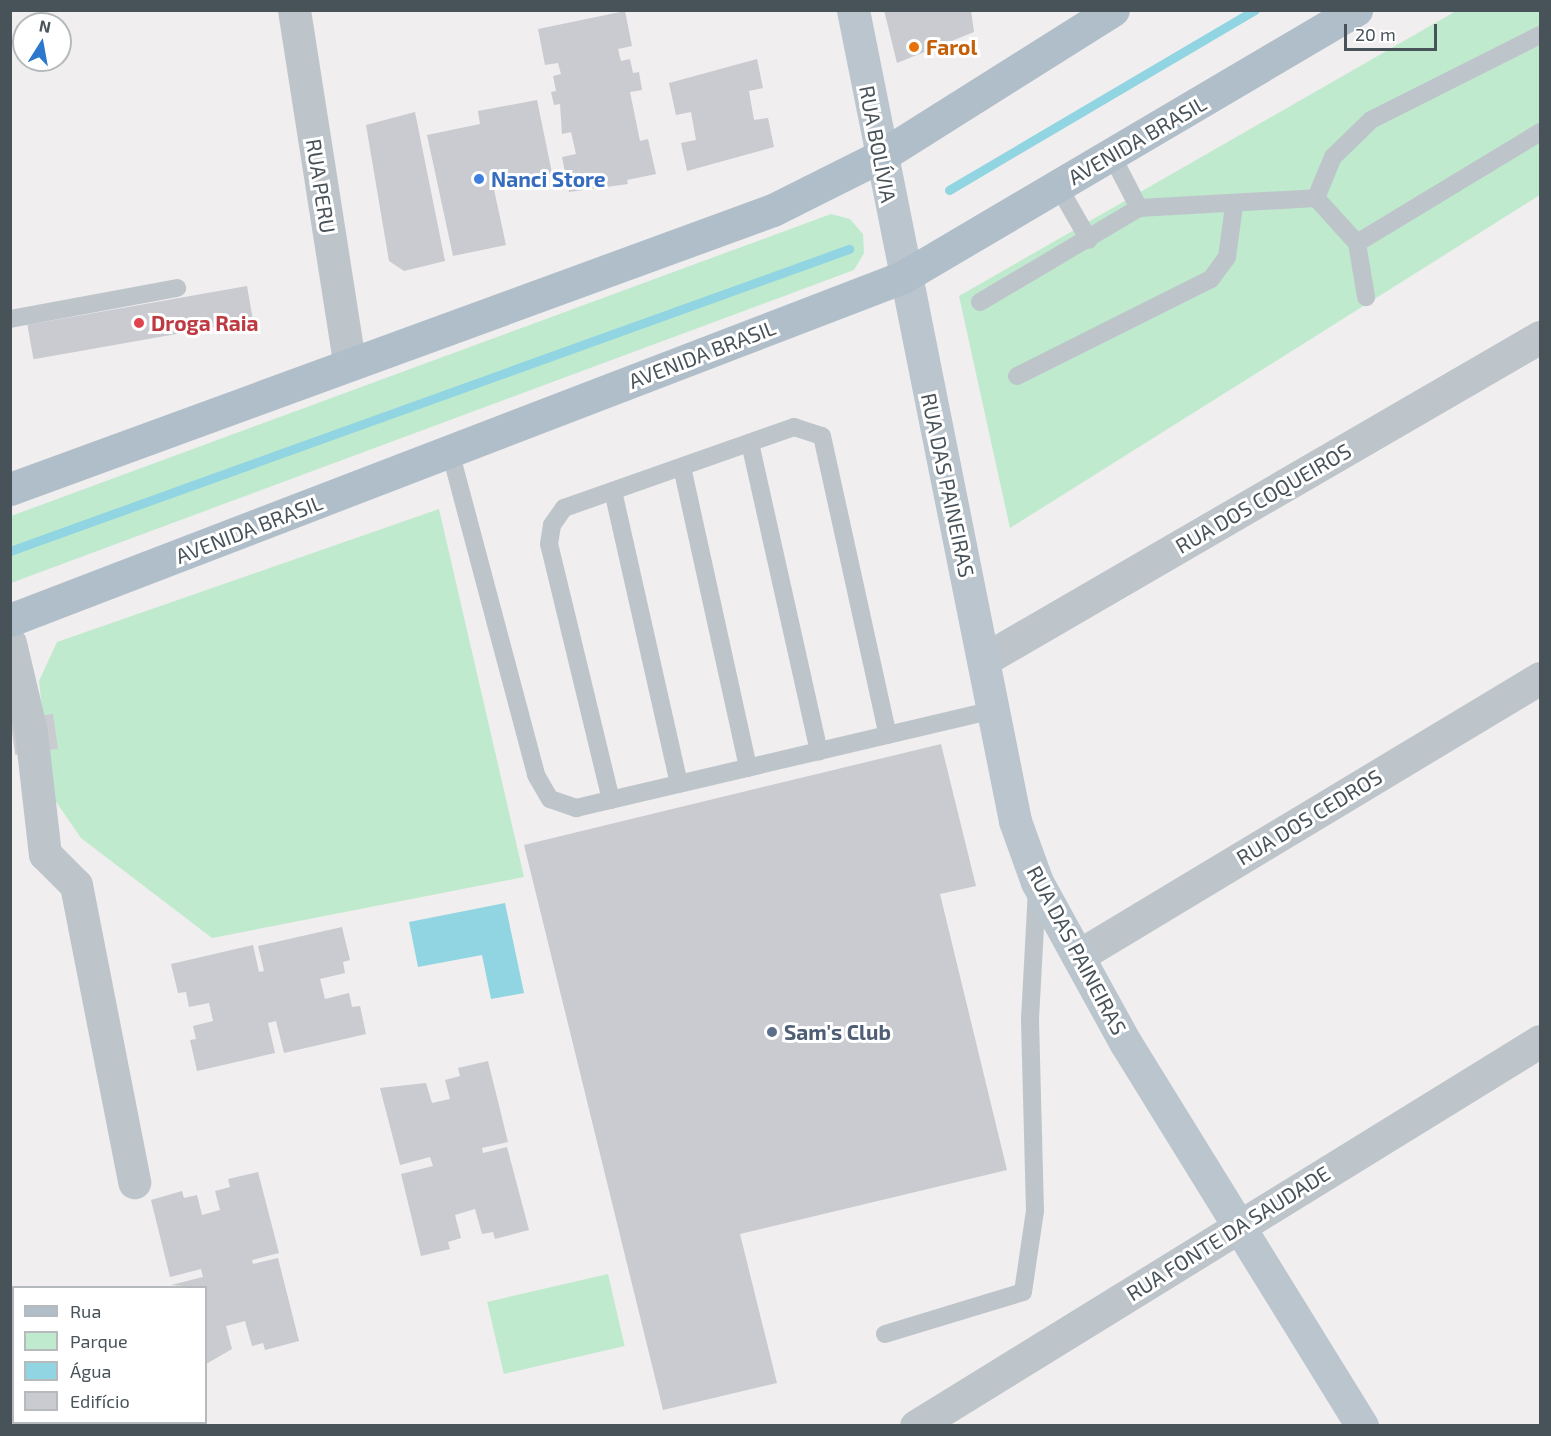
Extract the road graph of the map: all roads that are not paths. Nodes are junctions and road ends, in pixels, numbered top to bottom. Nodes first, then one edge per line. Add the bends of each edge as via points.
1 (294, 10) edge
2 (853, 10) edge
3 (1113, 10) edge
4 (1356, 10) edge
5 (1540, 35) edge
6 (1540, 132) edge
7 (1112, 154) junction
8 (881, 156) junction
9 (1058, 186) junction
10 (1316, 198) junction
11 (1234, 206) junction
12 (1139, 208) junction
13 (1089, 240) junction
14 (1357, 243) junction
15 (903, 277) junction
16 (177, 288) dead end
17 (1366, 297) dead end
18 (980, 302) dead end
19 (10, 319) edge
20 (1539, 341) edge
21 (349, 362) junction
22 (1017, 376) dead end
23 (750, 443) junction
24 (450, 451) junction
25 (682, 467) junction
26 (14, 485) edge
27 (613, 491) junction
28 (10, 620) edge
29 (10, 643) edge
30 (985, 659) junction
31 (1540, 678) edge
32 (994, 710) junction
33 (888, 735) junction
34 (819, 751) junction
35 (748, 768) junction
36 (679, 784) junction
37 (611, 800) junction
38 (1037, 882) junction
39 (1078, 956) junction
40 (1540, 1041) edge
41 (135, 1182) dead end
42 (1242, 1225) junction
43 (885, 1334) dead end
44 (916, 1425) edge
45 (1362, 1425) edge

1 - 21 street, RUA PERU
2 - 8 main road, RUA BOLÍVIA
3 - 8 main road
4 - 7 main road, AVENIDA BRASIL
5 - 10 lane via 1371,120 1334,157
6 - 14 lane
7 - 9 main road, AVENIDA BRASIL
7 - 12 lane
8 - 15 main road, RUA BOLÍVIA
8 - 21 main road via 773,210
9 - 13 lane
9 - 15 main road, AVENIDA BRASIL
10 - 11 lane
10 - 14 lane
11 - 12 lane
11 - 22 lane via 1227,256 1211,279
12 - 13 lane
13 - 18 lane
14 - 17 lane
15 - 24 main road, AVENIDA BRASIL
15 - 30 main road, RUA DAS PAINEIRAS
16 - 19 lane
20 - 30 street, RUA DOS COQUEIROS
21 - 26 main road
23 - 25 lane
23 - 33 lane via 794,427 822,436
23 - 34 lane
24 - 28 main road, AVENIDA BRASIL
24 - 37 lane via 536,775 550,799 568,805
25 - 27 lane
25 - 35 lane
27 - 36 lane
27 - 37 lane via 564,508 552,525 549,544
29 - 41 street via 31,732 45,854 76,885
30 - 32 main road, RUA DAS PAINEIRAS
31 - 39 street, RUA DOS CEDROS
32 - 33 lane
32 - 38 main road, RUA DAS PAINEIRAS via 1015,821
33 - 34 lane
34 - 35 lane
35 - 36 lane
36 - 37 lane
38 - 39 main road, RUA DAS PAINEIRAS
38 - 43 lane via 1030,1019 1035,1211 1023,1292
39 - 42 main road, RUA DAS PAINEIRAS via 1125,1042
40 - 42 street, RUA FONTE DA SAUDADE
42 - 44 street, RUA FONTE DA SAUDADE
42 - 45 main road, RUA DAS PAINEIRAS

